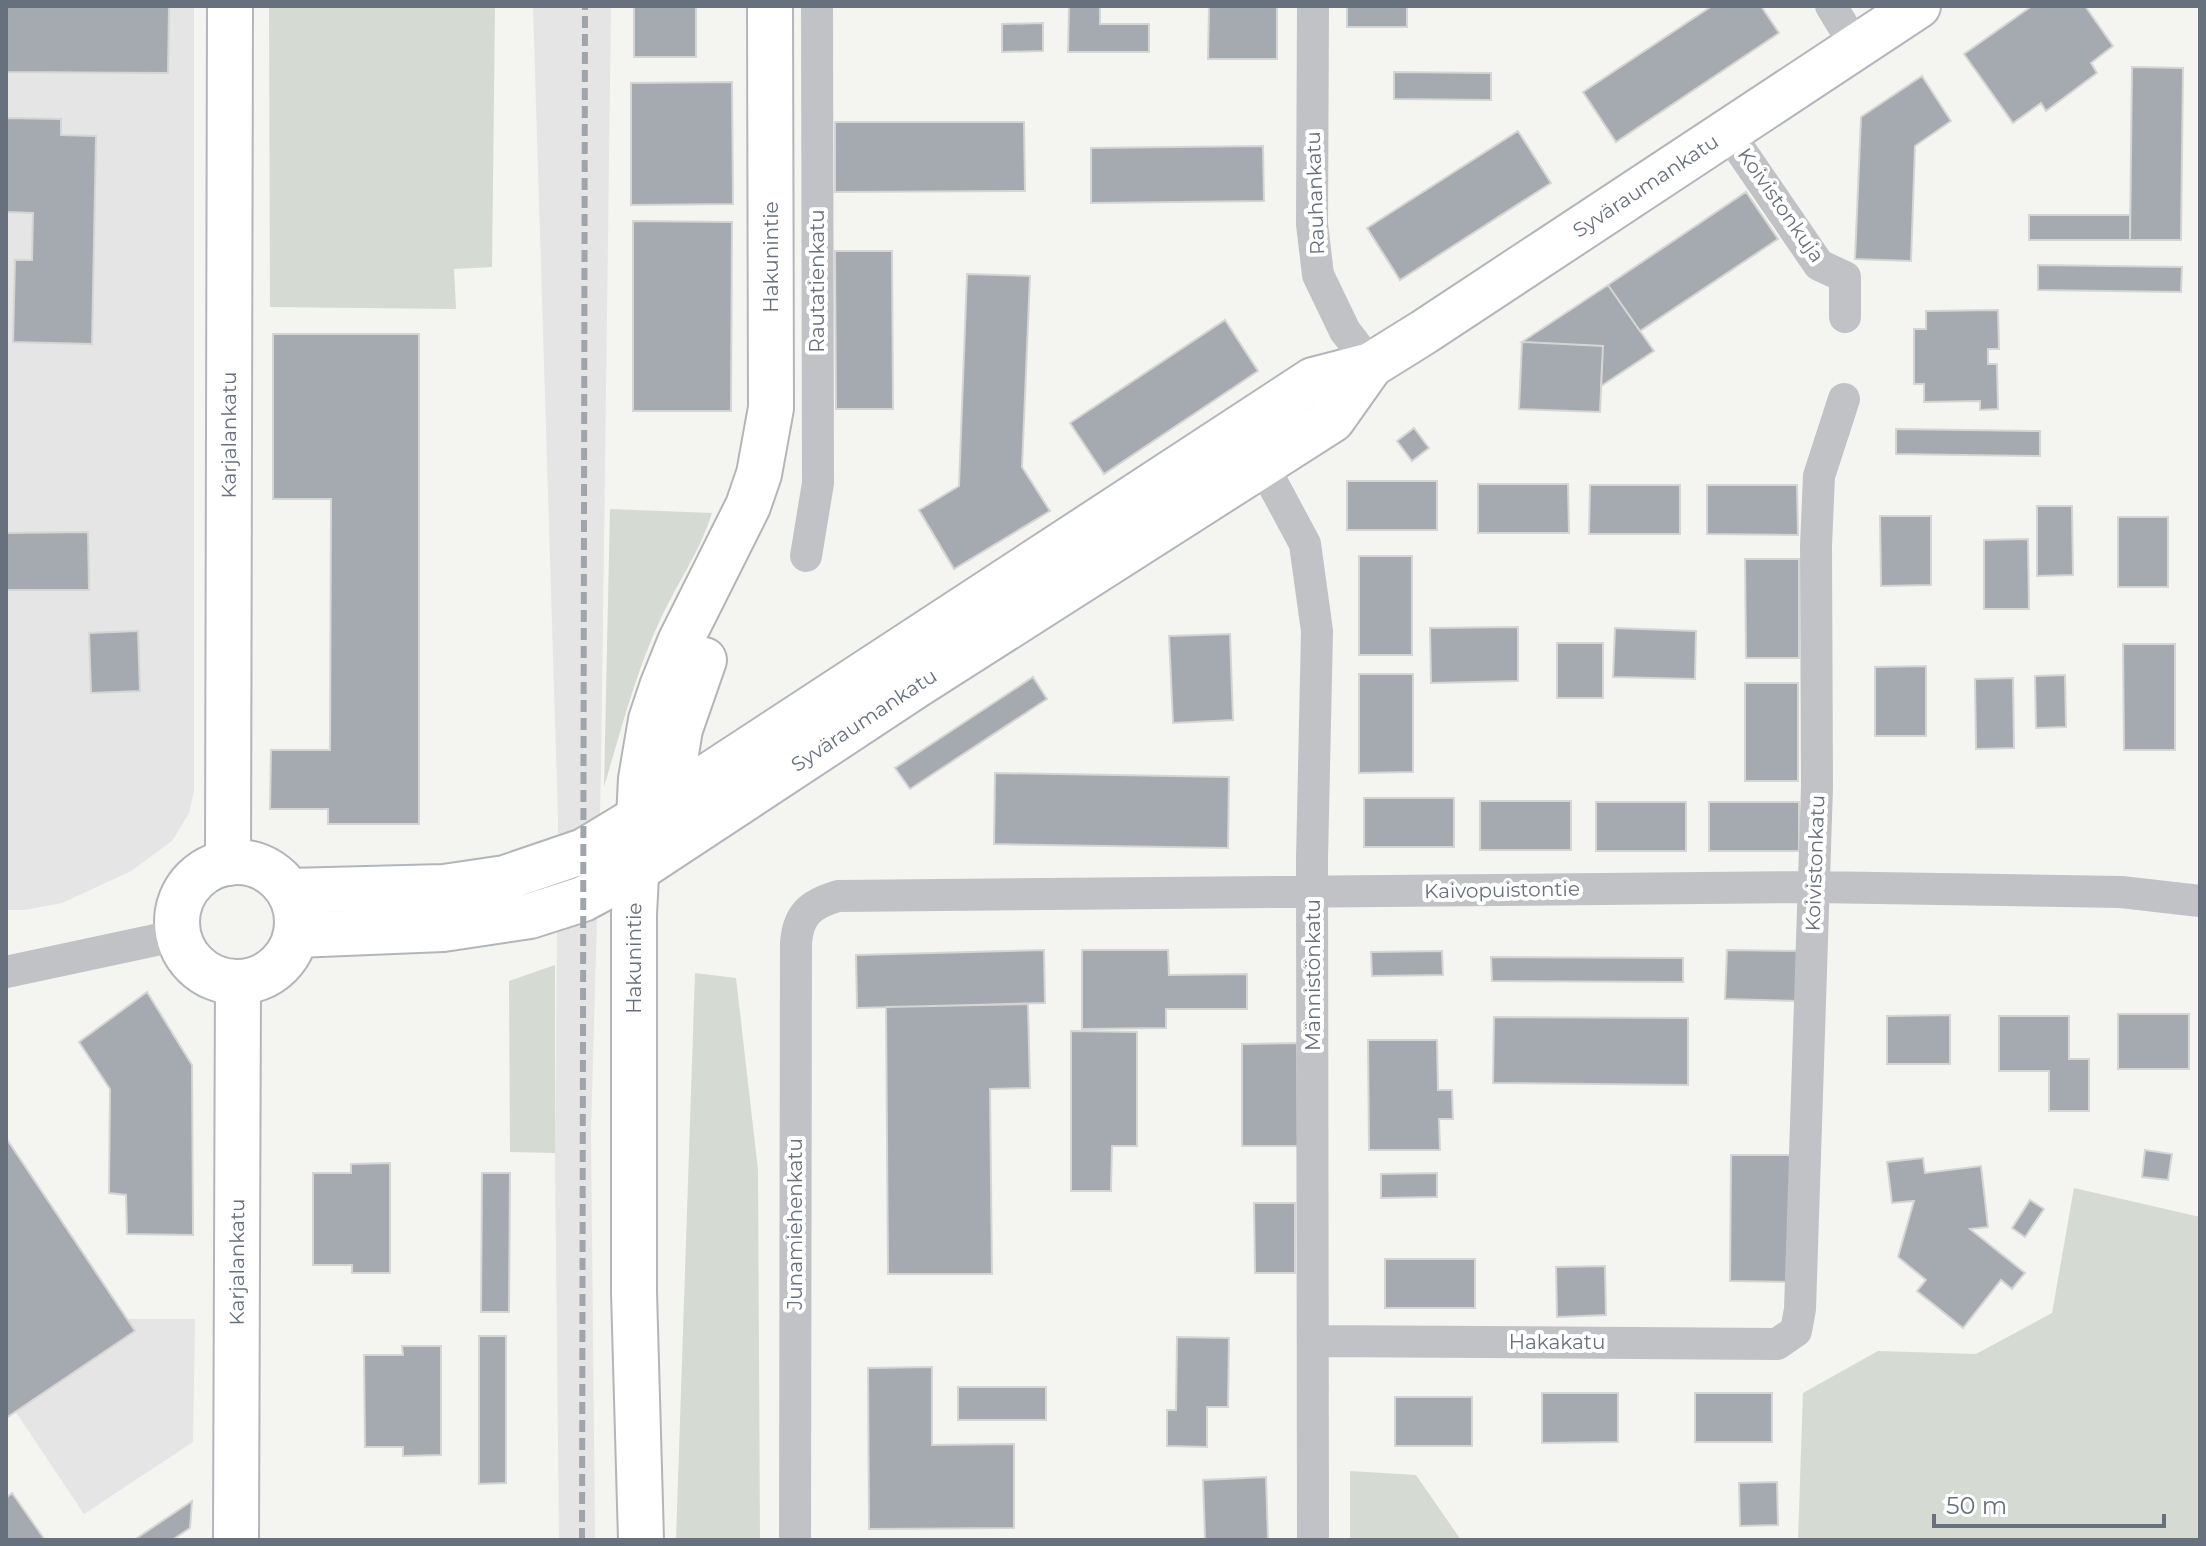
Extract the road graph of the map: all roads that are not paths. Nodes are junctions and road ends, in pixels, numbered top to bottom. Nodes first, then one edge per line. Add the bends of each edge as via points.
1 (230, 6) edge
2 (770, 6) edge
3 (817, 6) edge
4 (1313, 6) edge
5 (1831, 6) edge
6 (1918, 6) edge
7 (1856, 47) junction
8 (1728, 132) junction
9 (1845, 317) dead end
10 (1371, 365) junction
11 (1844, 399) dead end
12 (1241, 427) junction
13 (1265, 466) junction
14 (806, 556) dead end
15 (652, 809) junction
16 (650, 861) junction
17 (228, 863) junction
18 (1814, 887) junction
19 (289, 891) junction
20 (1312, 892) junction
21 (2200, 901) edge
22 (806, 910) joint
23 (179, 935) junction
24 (296, 935) junction
25 (6, 972) edge
26 (238, 982) junction
27 (1796, 1331) joint
28 (1314, 1341) junction
29 (236, 1540) edge
30 (641, 1540) edge
31 (795, 1540) edge
32 (1313, 1540) edge

1 - 17 main road, Karjalankatu
2 - 15 main road, Hakunintie via 771,408 748,506 680,642 646,740
3 - 14 street, Rautatienkatu via 818,483
4 - 10 street, Rauhankatu via 1312,224 1318,275 1345,331
5 - 7 street
6 - 7 main road, Syväraumankatu
7 - 8 main road, Syväraumankatu
8 - 9 street, Koivistonkuja via 1819,265 1845,277
8 - 10 main road, Syväraumankatu
10 - 12 main road, Syväraumankatu via 1313,380
10 - 13 main road, Syväraumankatu via 1332,420
11 - 18 street, Koivistonkatu via 1819,476
12 - 13 street, Männistönkatu
12 - 15 main road, Syväraumankatu
13 - 16 main road, Syväraumankatu
13 - 20 street, Männistönkatu via 1305,544 1313,584 1317,631
15 - 16 main road, Hakunintie
15 - 19 main road, Syväraumankatu via 584,851 505,878 444,887
16 - 24 main road, Syväraumankatu via 583,899 530,916 443,929
16 - 30 main road, Hakunintie via 634,1292
17 - 19 main road via 262,867
17 - 23 main road via 206,870 184,894
18 - 20 street, Kaivopuistontie
18 - 21 street, Kaivopuistontie via 2121,892
18 - 27 street, Koivistonkatu
19 - 24 main road
20 - 22 street, Kaivopuistontie via 838,896
20 - 28 street, Männistönkatu
22 - 31 street, Junamiehenkatu via 796,943
23 - 25 street
23 - 26 main road via 197,967 216,979
24 - 26 main road via 273,971
26 - 29 main road, Karjalankatu
27 - 28 street, Hakakatu via 1777,1344
28 - 32 street, Männistönkatu

